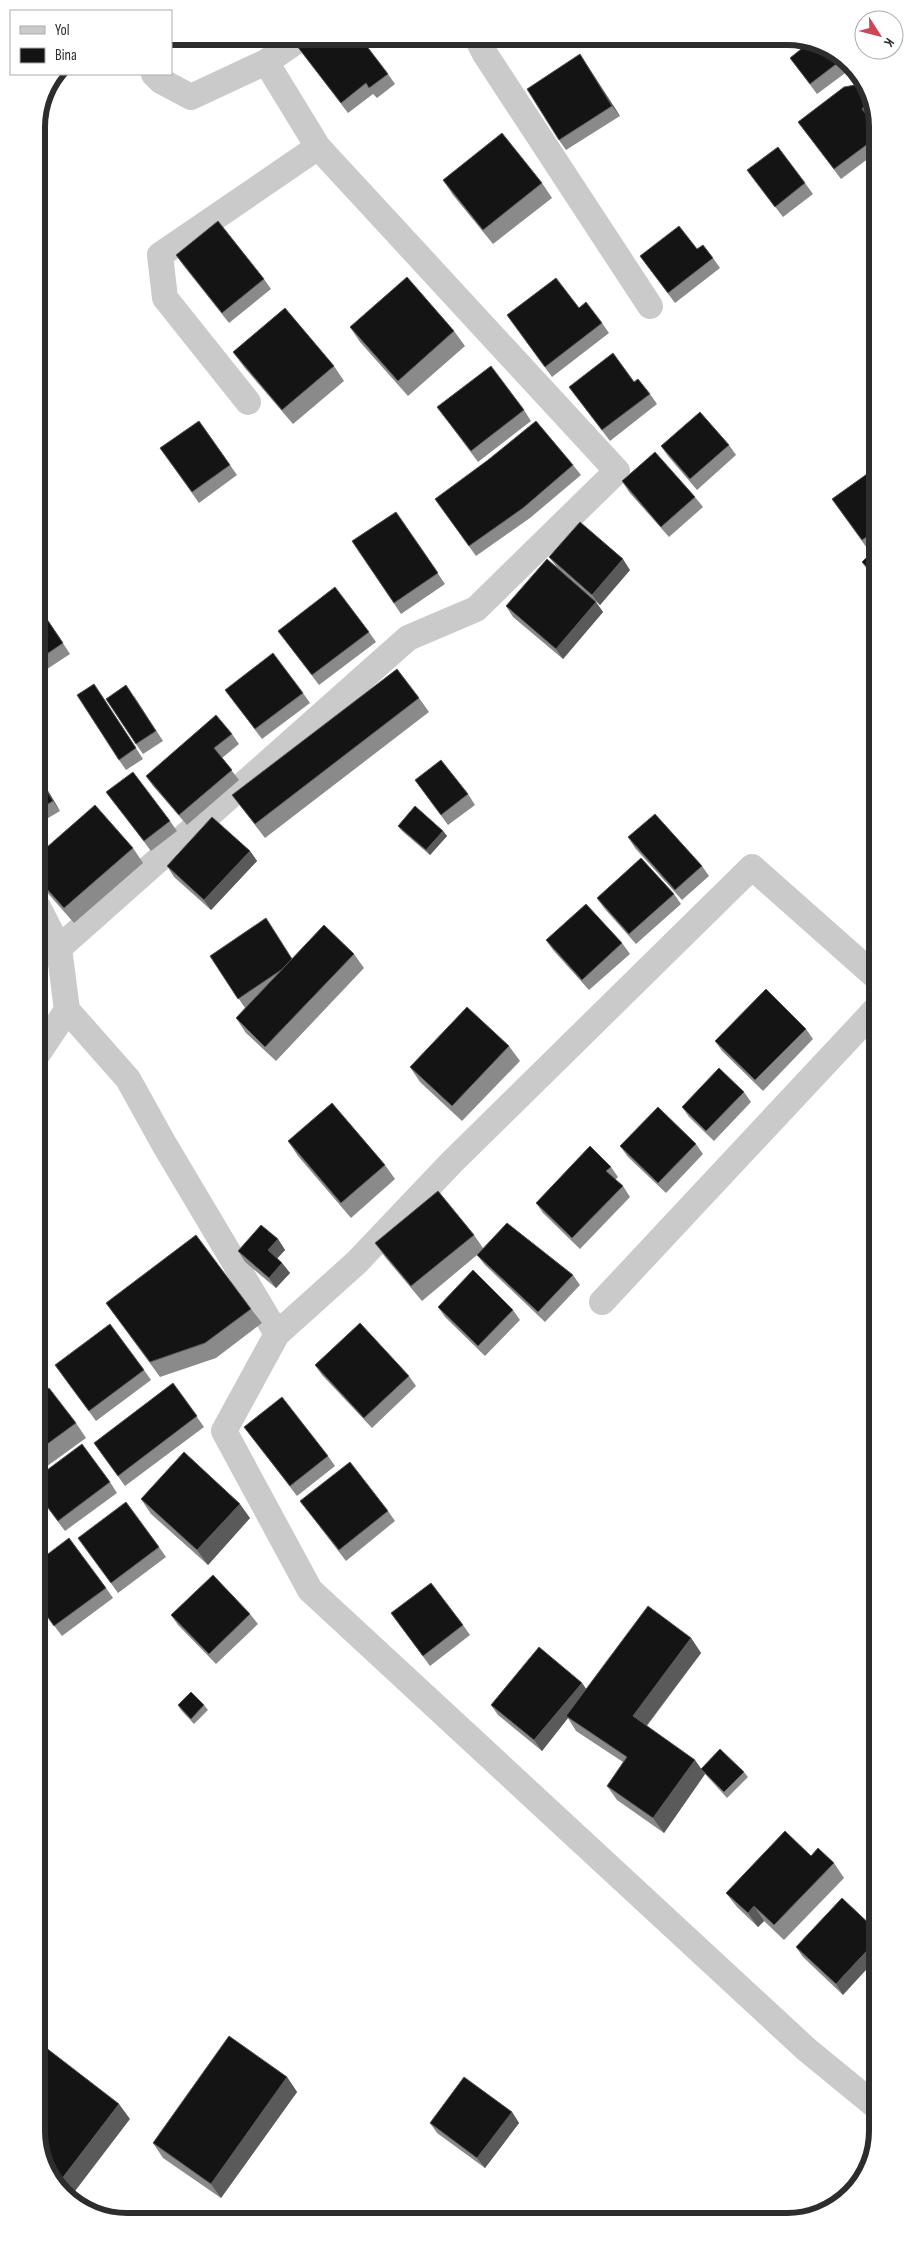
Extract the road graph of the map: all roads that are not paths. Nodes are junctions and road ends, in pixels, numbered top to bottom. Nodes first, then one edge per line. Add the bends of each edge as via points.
1 (291, 45) edge
2 (480, 45) edge
3 (266, 62) junction
4 (155, 75) edge
5 (318, 147) junction
6 (650, 306) dead end
7 (248, 402) dead end
8 (45, 921) edge
9 (59, 948) junction
10 (869, 971) edge
11 (67, 1010) junction
12 (869, 1016) edge
13 (45, 1042) edge
14 (602, 1302) dead end
15 (277, 1334) junction
16 (869, 2101) edge

1 - 3 street
2 - 6 street
3 - 4 street via 191,97
3 - 5 street
5 - 7 street via 160,255 165,298
5 - 9 street via 617,472 476,609 408,638
8 - 9 street
9 - 11 street
10 - 15 street via 752,866 452,1162 357,1262
11 - 13 street
11 - 15 street via 128,1079
12 - 14 street
15 - 16 street via 224,1432 310,1590 806,2049

